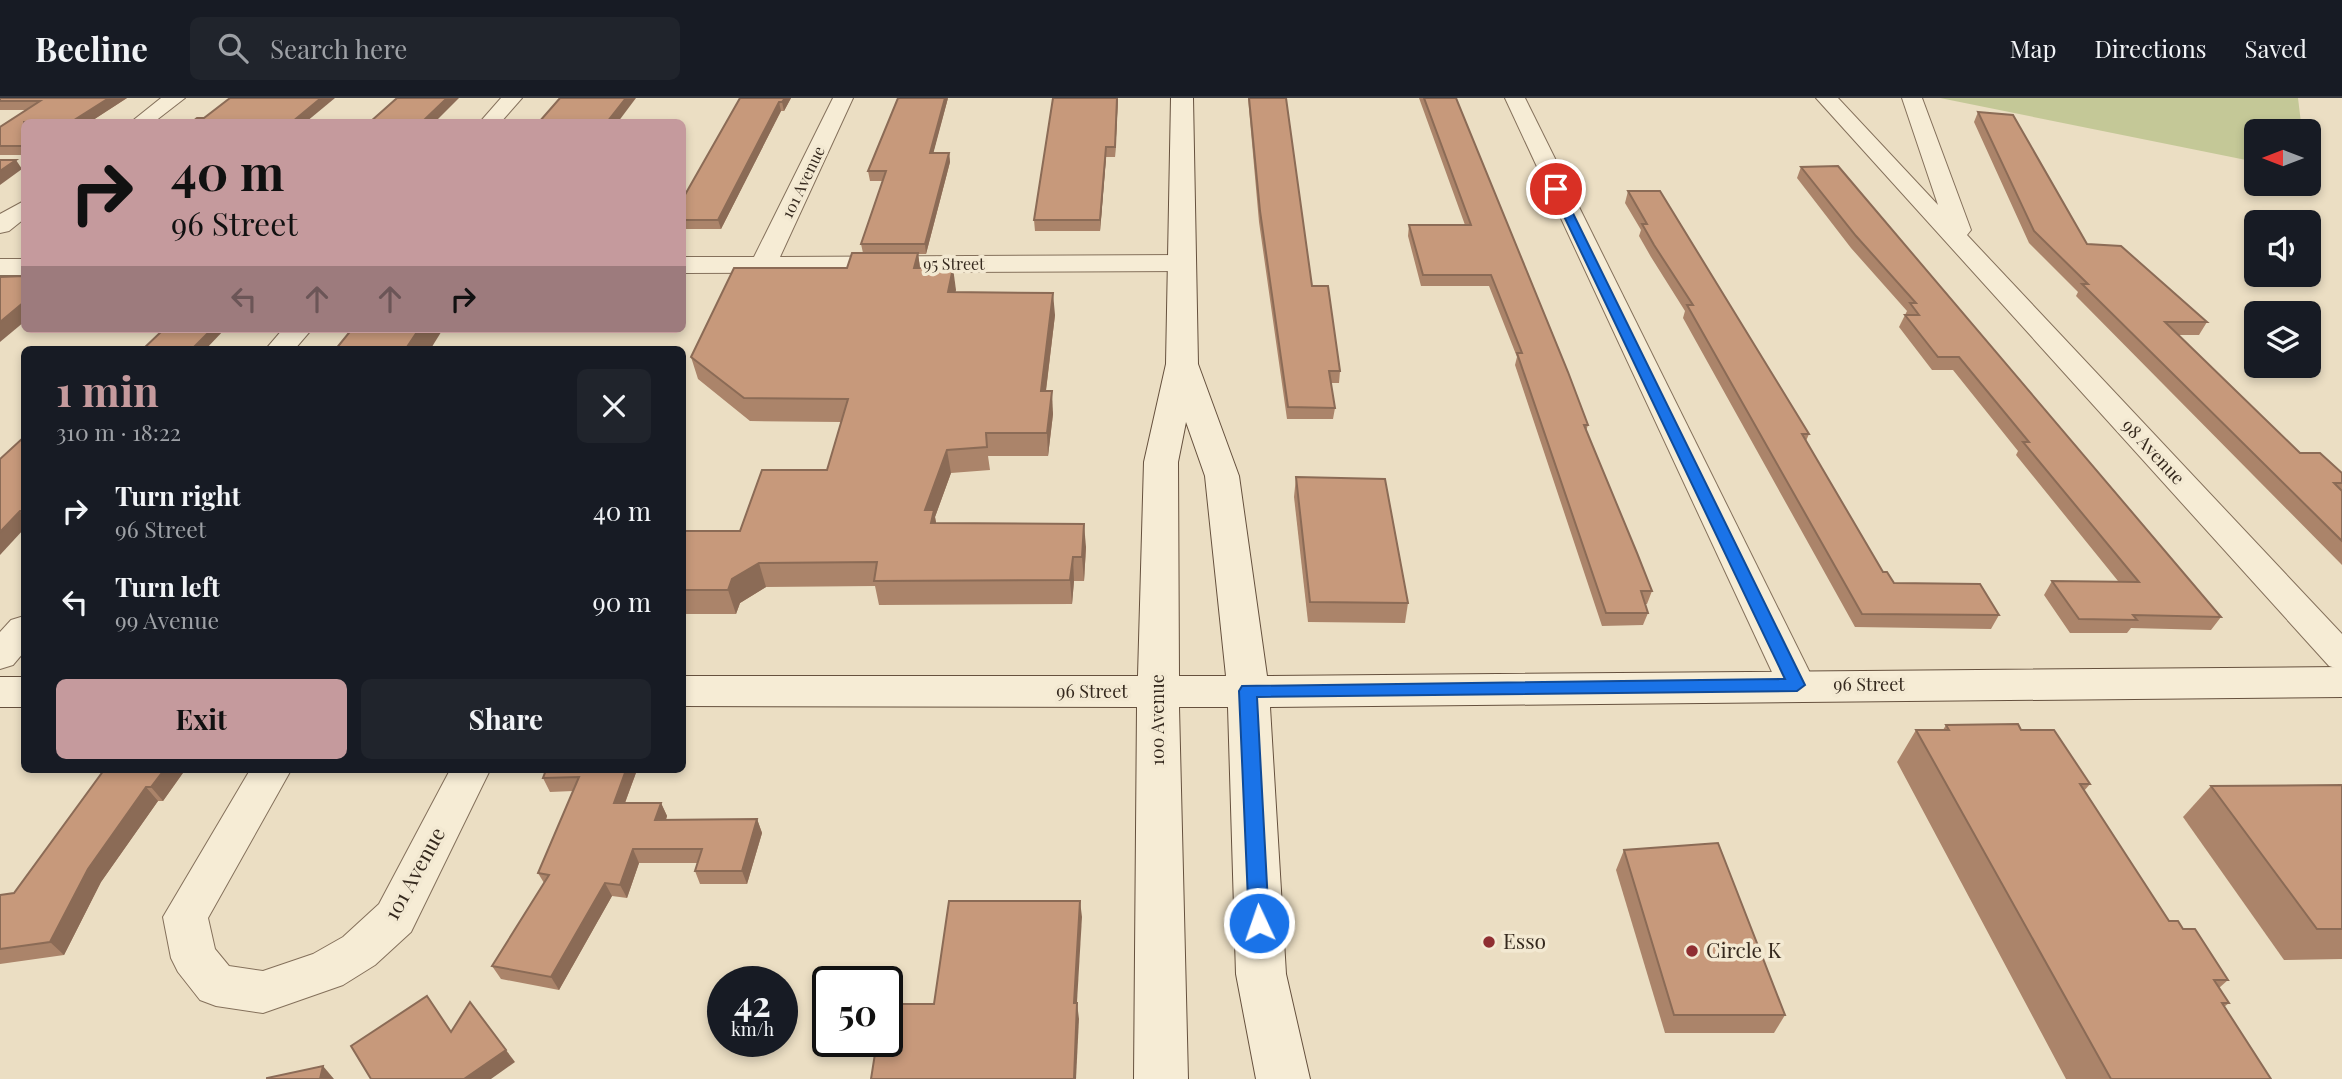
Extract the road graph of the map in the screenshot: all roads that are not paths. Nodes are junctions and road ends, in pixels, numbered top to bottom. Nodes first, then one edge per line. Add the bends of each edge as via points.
1 (175, 98) edge
2 (512, 98) edge
3 (843, 98) edge
4 (1182, 98) edge
5 (1515, 98) edge
6 (1826, 98) edge
7 (1912, 98) edge
8 (146, 119) edge
9 (492, 119) edge
10 (21, 210) edge
11 (0, 226) edge
12 (1965, 247) junction
13 (1183, 263) junction
14 (686, 265) edge
15 (762, 265) junction
16 (0, 267) edge
17 (21, 267) edge
18 (294, 333) edge
19 (283, 346) edge
20 (1182, 364) junction
21 (21, 632) edge
22 (0, 656) edge
23 (2342, 657) edge
24 (2342, 682) edge
25 (1797, 685) junction
26 (686, 691) edge
27 (1248, 691) junction
28 (0, 692) edge
29 (21, 692) edge
30 (1158, 692) junction
31 (269, 773) edge
32 (468, 773) edge
33 (1161, 1079) edge
34 (1283, 1079) edge

1 - 8 street
2 - 9 street
3 - 15 street, 101 Avenue
4 - 13 main road, 100 Avenue
5 - 25 street
6 - 12 street, 98 Avenue
7 - 12 street, 98 Avenue
10 - 11 street
12 - 23 street, 98 Avenue
13 - 15 street, 95 Street
13 - 20 main road, 100 Avenue
14 - 15 street, 95 Street
16 - 17 street
18 - 19 street
20 - 27 main road, 100 Avenue via 1222,476
20 - 30 main road, 100 Avenue via 1161,463
21 - 22 street
24 - 25 main road, 96 Street
25 - 27 main road, 96 Street
26 - 30 main road, 96 Street
27 - 30 main road, 96 Street
27 - 34 main road, 100 Avenue via 1261,974
28 - 29 main road
30 - 33 main road, 100 Avenue
31 - 32 street, 101 Avenue via 185,917 194,958 216,985 263,992 327,970 359,951 395,918

